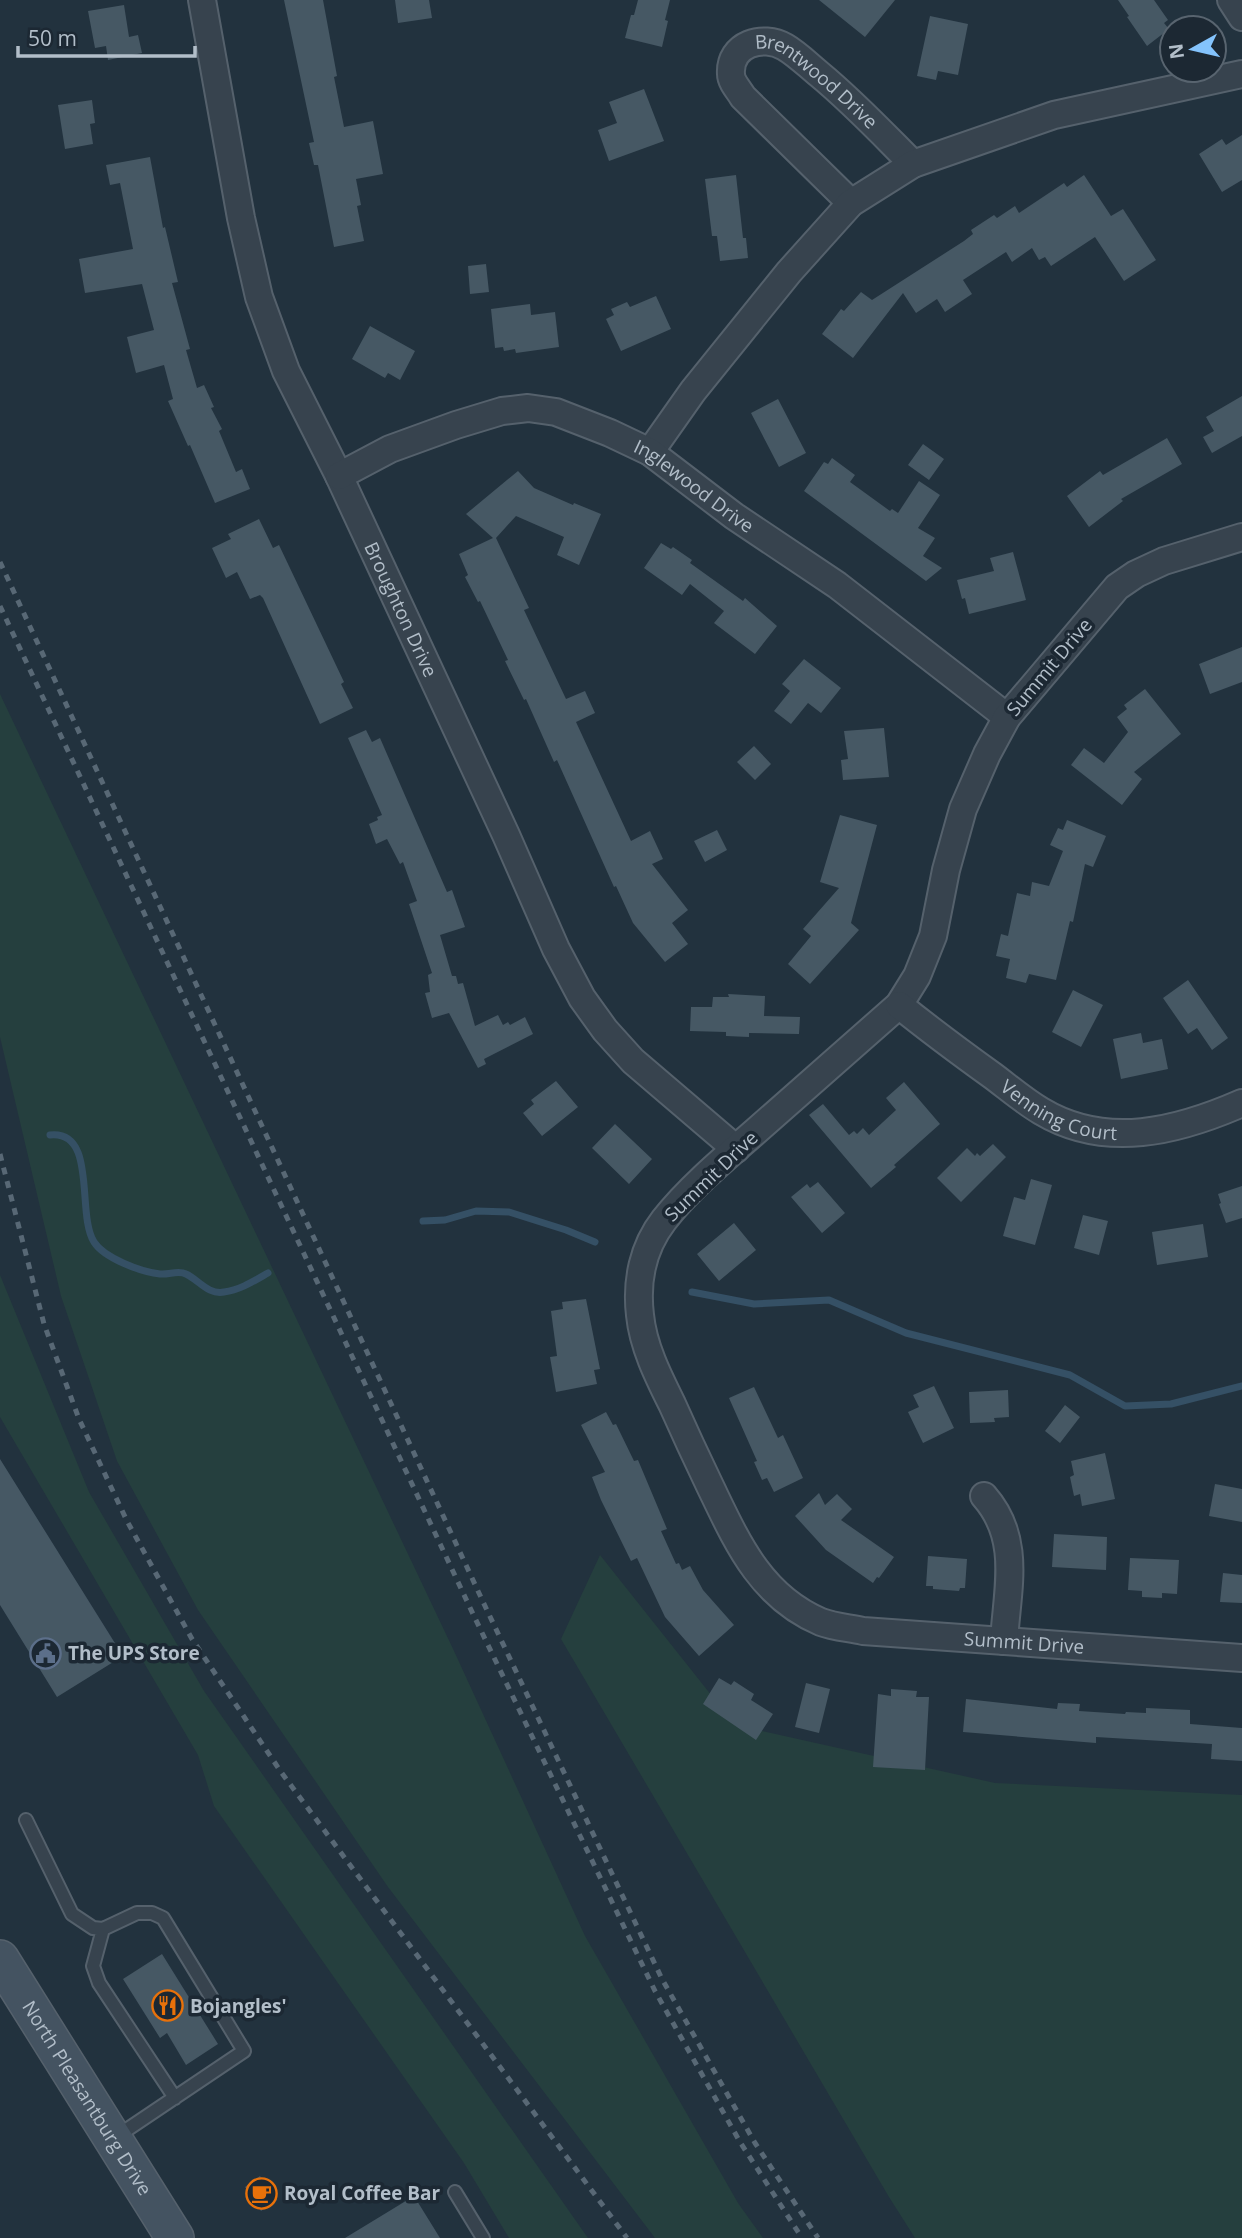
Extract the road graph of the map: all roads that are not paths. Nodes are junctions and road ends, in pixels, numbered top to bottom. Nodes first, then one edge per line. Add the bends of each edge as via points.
1 (202, 0) edge
2 (1231, 0) edge
3 (1242, 17) edge
4 (1242, 74) edge
5 (913, 164) junction
6 (850, 203) junction
7 (650, 453) junction
8 (340, 476) junction
9 (1242, 537) edge
10 (1007, 717) junction
11 (899, 1005) junction
12 (1242, 1104) edge
13 (736, 1149) junction
14 (984, 1496) dead end
15 (1004, 1640) junction
16 (1242, 1658) edge
17 (26, 1820) dead end
18 (103, 1929) junction
19 (0, 1959) edge
20 (175, 2098) junction
21 (113, 2139) junction
22 (455, 2192) dead end
23 (175, 2238) edge
24 (483, 2238) edge

1 - 8 street, Broughton Drive via 259,297 286,372
2 - 3 street
4 - 5 street via 1054,115
5 - 6 street
5 - 6 street, Brentwood Drive via 843,93 784,46 765,40 741,49 732,60 731,76 743,97
6 - 7 street via 693,391
7 - 8 street, Inglewood Drive via 556,412 528,408 456,425 390,449
7 - 10 street, Inglewood Drive via 836,585
8 - 13 street, Broughton Drive via 582,998 633,1061
9 - 10 street, Summit Drive via 1164,561 1116,587
10 - 11 street, Summit Drive via 963,809 933,936
11 - 12 street, Venning Court via 1042,1112 1074,1125 1145,1133 1212,1117
11 - 13 street, Summit Drive
13 - 15 street, Summit Drive via 663,1221 643,1258 639,1281 645,1344 731,1530 768,1586 822,1622 863,1631
14 - 15 street via 1004,1525 1010,1549
15 - 16 street, Summit Drive
17 - 18 lane via 72,1914
18 - 20 lane via 93,1966 99,1983
18 - 20 lane via 137,1913 163,1918 244,2052
19 - 21 main road, North Pleasantburg Drive
20 - 21 lane
21 - 23 main road, North Pleasantburg Drive
22 - 24 lane

